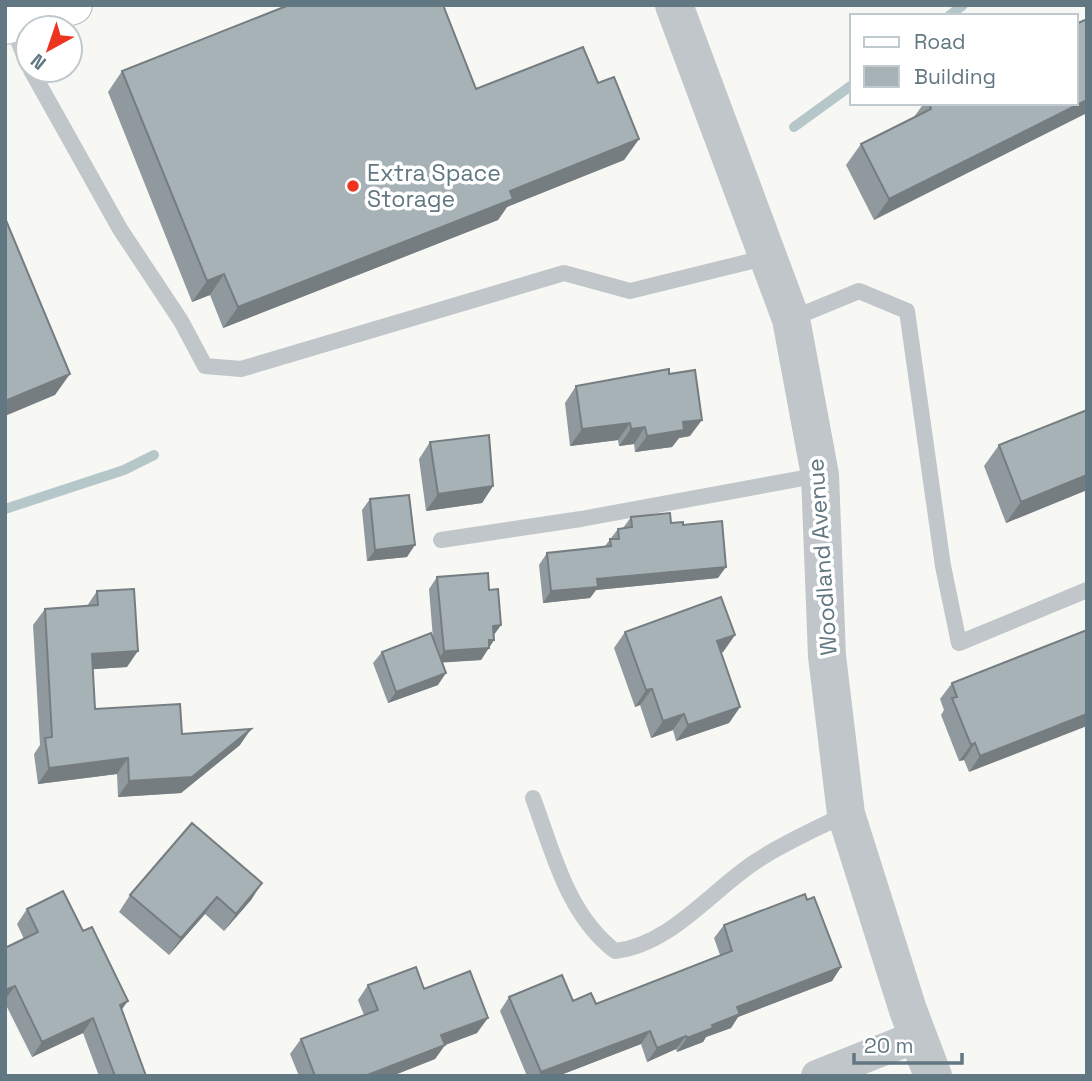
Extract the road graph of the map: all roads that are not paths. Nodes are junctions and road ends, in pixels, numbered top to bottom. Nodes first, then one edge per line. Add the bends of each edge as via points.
1 (72, 5) edge
2 (674, 5) edge
3 (8, 24) edge
4 (39, 84) edge
5 (770, 256) junction
6 (791, 319) junction
7 (820, 475) junction
8 (441, 540) dead end
9 (1087, 590) edge
10 (533, 798) dead end
11 (846, 814) junction
12 (918, 1036) junction
13 (817, 1076) edge
14 (933, 1076) edge

1 - 3 main road
2 - 5 street, Woodland Avenue
4 - 5 lane via 120,229 205,366 242,369 564,273 630,291
5 - 6 street, Woodland Avenue
6 - 7 street, Woodland Avenue
6 - 9 lane via 859,291 907,311 943,566 960,643
7 - 8 lane
7 - 11 street, Woodland Avenue via 827,656
10 - 11 lane via 574,904 596,936 615,951 633,949 678,922 755,861
11 - 12 street, Woodland Avenue
12 - 13 street
12 - 14 street, Woodland Avenue

